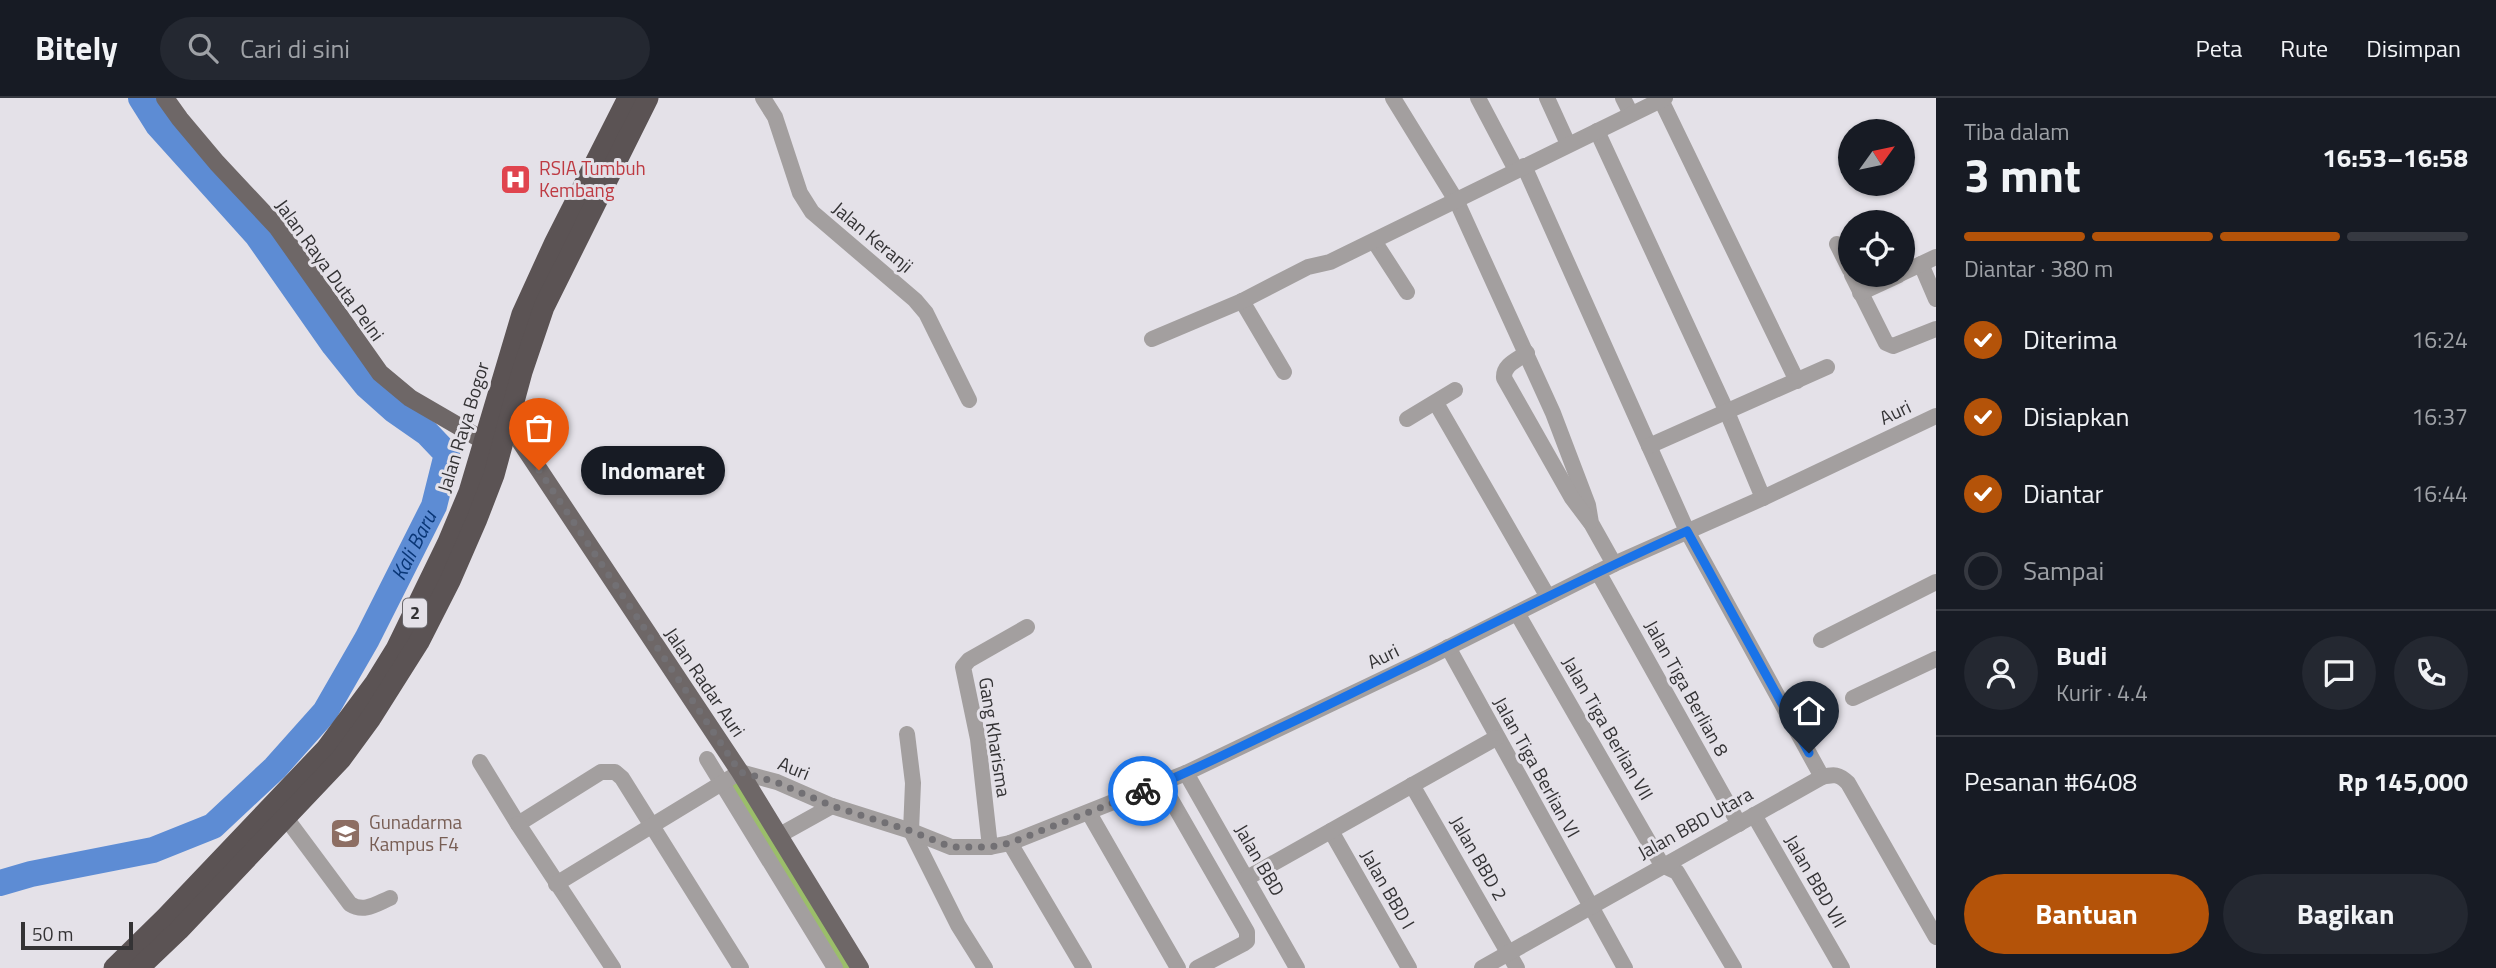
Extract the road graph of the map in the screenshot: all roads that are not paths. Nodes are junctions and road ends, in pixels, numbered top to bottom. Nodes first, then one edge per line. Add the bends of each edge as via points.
1 (165, 98) edge
2 (628, 98) edge
3 (648, 98) edge
4 (763, 98) edge
5 (1393, 98) edge
6 (1478, 98) edge
7 (1547, 98) edge
8 (1623, 98) edge
9 (1663, 99) edge
10 (1631, 114) junction
11 (1597, 131) junction
12 (1568, 144) junction
13 (1520, 168) junction
14 (591, 192) junction
15 (1457, 202) junction
16 (1374, 241) junction
17 (1929, 261) edge
18 (1857, 287) edge
19 (1873, 287) edge
20 (1407, 292) dead end
21 (1860, 293) junction
22 (1936, 299) edge
23 (1242, 301) junction
24 (1936, 329) edge
25 (1152, 339) dead end
26 (1527, 354) junction
27 (1826, 367) dead end
28 (1284, 372) dead end
29 (1797, 381) junction
30 (1455, 390) dead end
31 (969, 400) dead end
32 (1436, 403) junction
33 (1727, 412) junction
34 (1553, 413) junction
35 (1936, 416) edge
36 (1407, 419) dead end
37 (508, 423) junction
38 (1530, 425) junction
39 (484, 441) junction
40 (1649, 446) junction
41 (1763, 498) junction
42 (1591, 523) junction
43 (1687, 531) junction
44 (1614, 564) junction
45 (1598, 572) junction
46 (1936, 582) edge
47 (1548, 597) junction
48 (1517, 612) junction
49 (1027, 626) dead end
50 (1821, 640) dead end
51 (1448, 647) junction
52 (1936, 659) edge
53 (1853, 698) dead end
54 (907, 734) dead end
55 (1496, 738) junction
56 (707, 759) dead end
57 (480, 762) dead end
58 (740, 772) junction
59 (1186, 773) junction
60 (1822, 777) junction
61 (721, 783) junction
62 (1162, 783) junction
63 (1412, 785) junction
64 (832, 806) junction
65 (1089, 813) junction
66 (1754, 815) junction
67 (286, 818) junction
68 (519, 824) junction
69 (653, 824) junction
70 (1739, 824) junction
71 (911, 831) junction
72 (1331, 831) junction
73 (778, 836) junction
74 (1010, 843) junction
75 (990, 847) junction
76 (1662, 865) junction
77 (1247, 878) junction
78 (556, 884) junction
79 (390, 898) dead end
80 (1590, 907) junction
81 (172, 923) junction
82 (1936, 937) edge
83 (1509, 953) junction
84 (114, 968) edge
85 (139, 968) edge
86 (613, 968) edge
87 (741, 968) edge
88 (835, 968) edge
89 (860, 968) edge
90 (985, 968) edge
91 (1084, 968) edge
92 (1178, 968) edge
93 (1197, 968) edge
94 (1297, 968) edge
95 (1409, 968) edge
96 (1482, 968) edge
97 (1517, 968) edge
98 (1625, 968) edge
99 (1734, 968) edge
100 (1842, 968) edge

1 - 39 main road, Jalan Raya Duta Pelni via 277,227 380,373 410,398
2 - 14 highway, Jalan Raya Bogor / 2
3 - 14 highway, Jalan Raya Bogor / 2
4 - 31 street, Jalan Keranji via 775,117 800,193 812,212 926,313
5 - 15 street
6 - 13 street
7 - 12 street
8 - 10 street
9 - 10 street
9 - 29 street
10 - 11 street
11 - 12 street
11 - 33 street
12 - 13 street
13 - 15 street
13 - 40 street
14 - 37 highway, Jalan Raya Bogor / 2 via 528,351
14 - 39 highway, Jalan Raya Bogor / 2 via 522,314
15 - 16 street
15 - 26 street
16 - 20 street
16 - 23 street via 1308,267
17 - 22 street
18 - 21 street
19 - 21 street
21 - 24 street via 1889,345
23 - 25 street
23 - 28 street
26 - 34 street
26 - 38 street via 1503,375
27 - 29 street
29 - 33 street
30 - 32 street
32 - 36 street
32 - 47 street
33 - 40 street
33 - 41 street
34 - 38 street
34 - 42 street
35 - 41 street, Auri
37 - 58 main road, Jalan Radar Auri
37 - 67 highway, Jalan Raya Bogor / 2 via 477,519 419,642 355,741
38 - 42 street
39 - 81 highway, Jalan Raya Bogor / 2 via 448,542 375,683 326,748
40 - 43 street
41 - 43 street, Auri
42 - 44 street
43 - 44 street, Auri
43 - 60 street
44 - 45 street, Auri
45 - 47 street, Auri
45 - 70 street, Jalan Tiga Berlian 8
46 - 50 street
47 - 48 street, Auri
48 - 51 street, Auri
48 - 76 street, Jalan Tiga Berlian VII
49 - 75 street, Gang Kharisma via 963,667 977,732
51 - 55 street, Jalan Tiga Berlian VI
51 - 59 street, Auri
52 - 53 street
54 - 71 street via 913,783
55 - 63 street
55 - 80 street, Jalan Tiga Berlian VI
56 - 61 street
57 - 68 street
58 - 61 street
58 - 64 street, Auri
58 - 73 main road, Jalan Radar Auri
59 - 62 street, Auri
59 - 77 street, Jalan BBD
60 - 66 street, Jalan BBD Utara
60 - 82 street via 1838,775 1848,783
61 - 69 street
61 - 88 street
62 - 65 street, Auri
62 - 93 street via 1248,936 1243,944
63 - 72 street
63 - 83 street, Jalan BBD 2
64 - 71 street, Auri
64 - 73 street
65 - 74 street, Auri
65 - 92 street
66 - 70 street, Jalan BBD Utara
66 - 100 street, Jalan BBD VII
67 - 79 street via 350,904 365,909
67 - 81 highway, Jalan Raya Bogor / 2
68 - 69 street via 609,770 622,778
68 - 78 street
69 - 78 street
69 - 87 street
70 - 76 street, Jalan BBD Utara
71 - 75 street, Auri via 951,847
71 - 90 street
72 - 77 street
72 - 95 street, Jalan BBD I
73 - 89 main road, Jalan Radar Auri
74 - 75 street, Auri
74 - 91 street
76 - 80 street, Jalan BBD Utara
76 - 99 street, Jalan Tiga Berlian VII via 1677,872
77 - 94 street, Jalan BBD
78 - 86 street
80 - 83 street, Jalan BBD Utara
80 - 98 street, Jalan Tiga Berlian VI
81 - 84 highway, Jalan Raya Bogor / 2
81 - 85 highway, Jalan Raya Bogor / 2
83 - 96 street, Jalan BBD Utara
83 - 97 street, Jalan BBD 2

